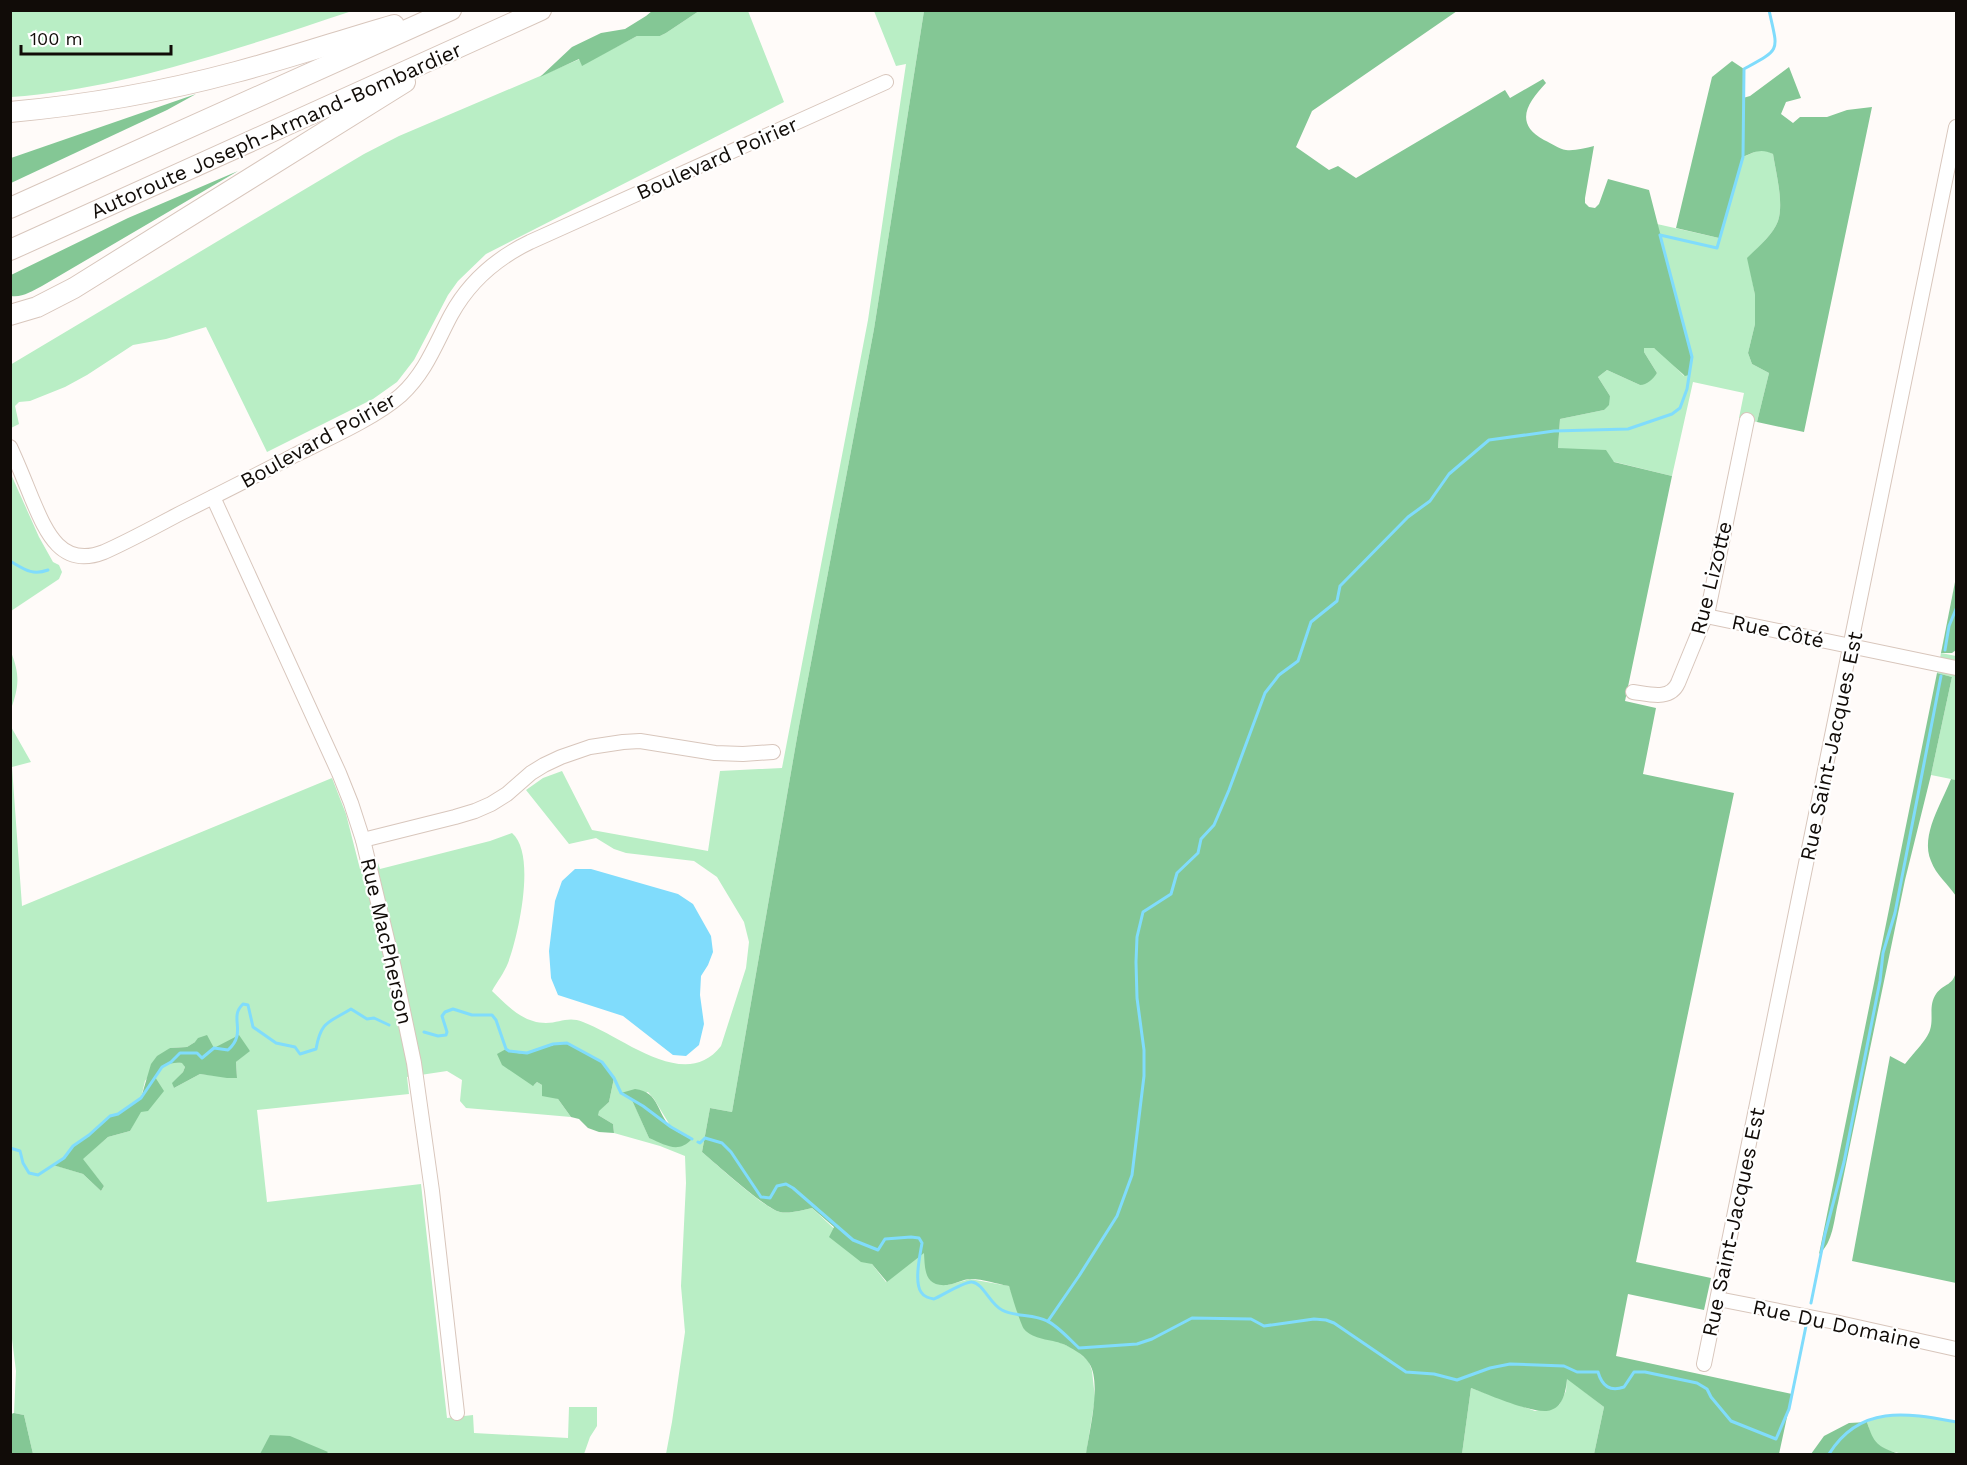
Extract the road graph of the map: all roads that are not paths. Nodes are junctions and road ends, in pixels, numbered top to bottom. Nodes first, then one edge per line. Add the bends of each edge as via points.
1 (443, 10) edge
2 (451, 10) edge
3 (542, 10) edge
4 (455, 49) junction
5 (886, 82) dead end
6 (10, 112) edge
7 (1956, 127) edge
8 (10, 208) edge
9 (10, 250) edge
10 (10, 315) edge
11 (1747, 420) dead end
12 (10, 447) edge
13 (213, 497) junction
14 (1706, 616) junction
15 (1851, 646) junction
16 (1956, 668) edge
17 (1633, 692) dead end
18 (773, 752) dead end
19 (363, 840) junction
20 (1718, 1299) junction
21 (1956, 1349) edge
22 (1704, 1364) dead end
23 (457, 1413) dead end

1 - 6 highway via 207,80 130,96
2 - 8 highway, Autoroute Joseph-Armand-Bombardier
3 - 4 highway, Autoroute Joseph-Armand-Bombardier
4 - 9 highway, Autoroute Joseph-Armand-Bombardier
4 - 10 highway via 74,288 37,307
5 - 13 street, Boulevard Poirier via 508,254 465,293 427,364 399,397
7 - 15 street, Rue Saint-Jacques Est
11 - 14 street, Rue Lizotte
12 - 13 street, Boulevard Poirier via 48,535 73,554 104,552
13 - 19 street, Rue MacPherson via 339,773
14 - 15 street, Rue Côté
14 - 17 street, Rue Lizotte via 1675,690 1665,695
15 - 16 street, Rue Côté
15 - 20 street, Rue Saint-Jacques Est
18 - 19 street via 715,753 640,741 590,747 544,765 507,794 475,811
19 - 23 street, Rue MacPherson via 402,999 420,1095
20 - 21 street, Rue Du Domaine
20 - 22 street, Rue Saint-Jacques Est

